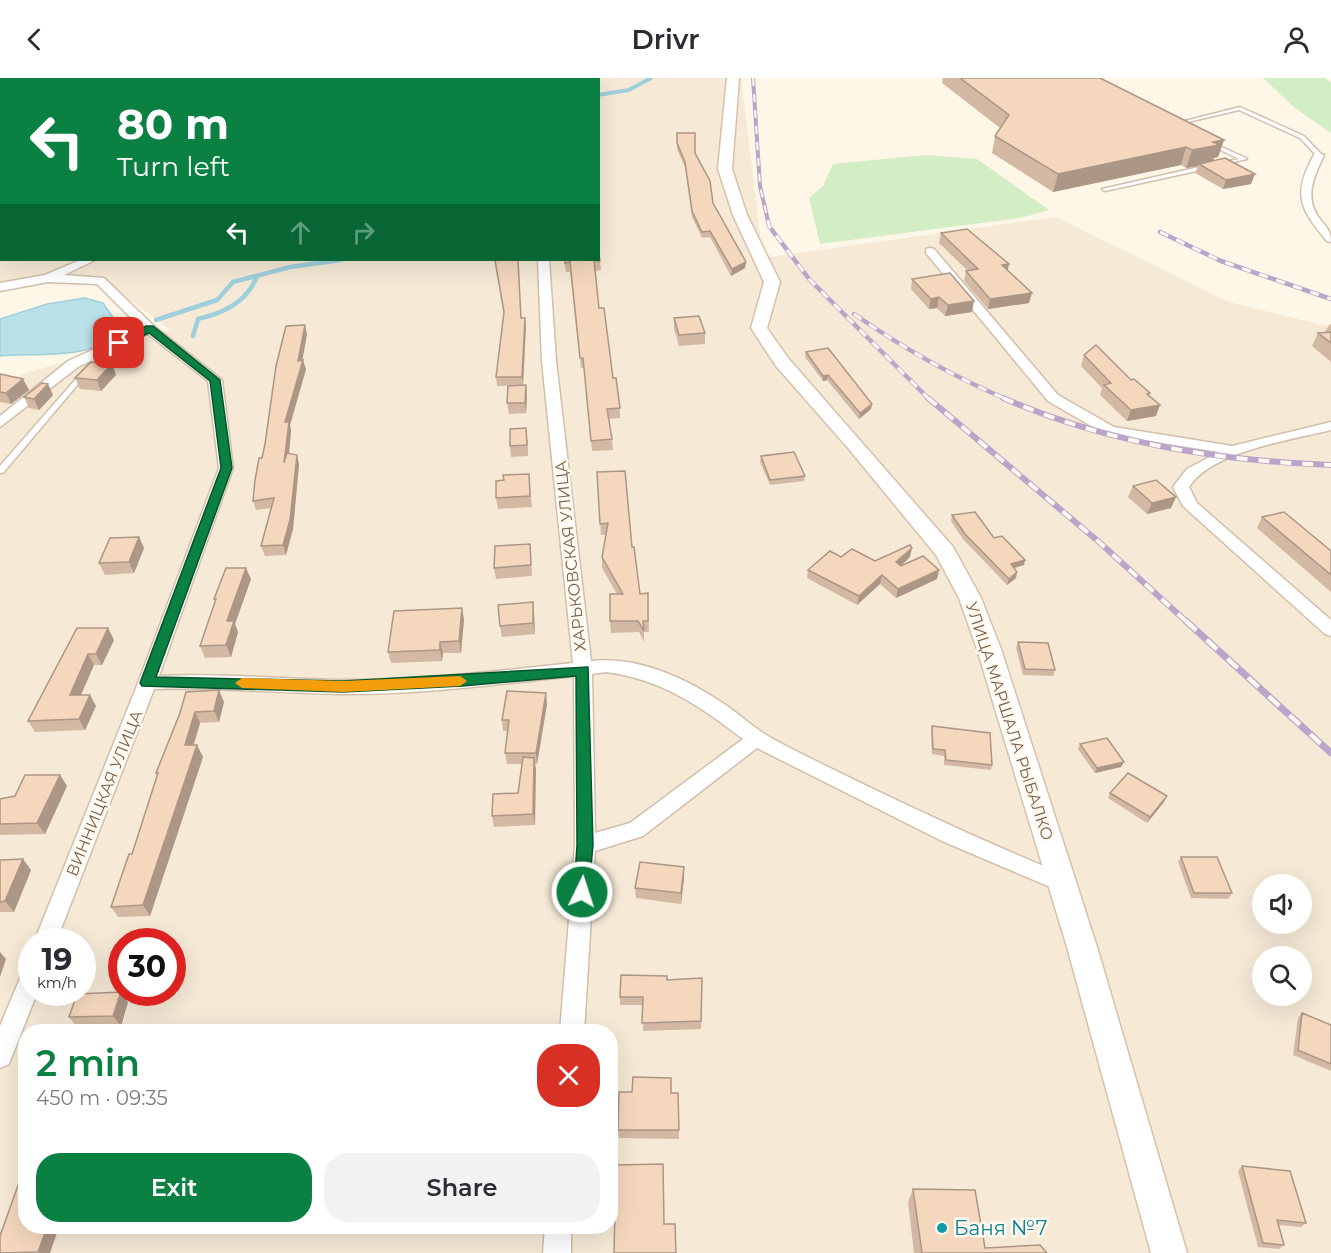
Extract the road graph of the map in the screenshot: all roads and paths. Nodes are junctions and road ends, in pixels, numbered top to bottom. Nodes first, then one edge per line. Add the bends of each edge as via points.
1 (733, 78) edge
2 (1183, 130) edge
3 (1203, 140) edge
4 (1319, 155) joint
5 (1105, 189) dead end
6 (1331, 239) edge
7 (930, 251) dead end
8 (87, 261) edge
9 (544, 261) edge
10 (48, 278) junction
11 (0, 287) edge
12 (149, 328) junction
13 (104, 350) junction
14 (0, 423) edge
15 (1331, 426) edge
16 (1232, 450) junction
17 (0, 471) edge
18 (1331, 630) edge
19 (583, 670) junction
20 (147, 683) junction
21 (756, 739) junction
22 (585, 845) junction
23 (1062, 883) junction
24 (51, 928) edge
25 (20, 1006) edge
26 (573, 1024) edge
27 (0, 1056) edge
28 (557, 1234) edge
29 (556, 1253) edge
30 (1169, 1253) edge

1 - 23 street, УЛИЦА МАРШАЛА РЫБАЛКО via 725,169 740,216 772,282 759,328 782,362 945,552 970,598 989,649
2 - 4 lane via 1173,125 1240,108 1302,136
3 - 5 lane via 1244,159
4 - 6 street via 1304,186 1306,208
7 - 16 street via 1053,398 1110,430
8 - 10 street
9 - 19 street, ХАРЬКОВСКАЯ УЛИЦА via 549,361
10 - 11 street
10 - 12 street, ВИННИЦКАЯ УЛИЦА via 100,282
12 - 13 street
12 - 20 street, ВИННИЦКАЯ УЛИЦА via 215,380 226,468
13 - 14 street via 73,364
13 - 17 lane
15 - 16 street
16 - 18 street via 1200,465 1181,488 1191,506
19 - 20 street via 343,687
19 - 21 street via 630,667 680,684
19 - 22 street, ХАРЬКОВСКАЯ УЛИЦА
20 - 24 street, ВИННИЦКАЯ УЛИЦА
21 - 22 street via 636,831
21 - 23 street via 890,809
22 - 26 street, ХАРЬКОВСКАЯ УЛИЦА
23 - 30 street, УЛИЦА МАРШАЛА РЫБАЛКО
25 - 27 street
28 - 29 street

